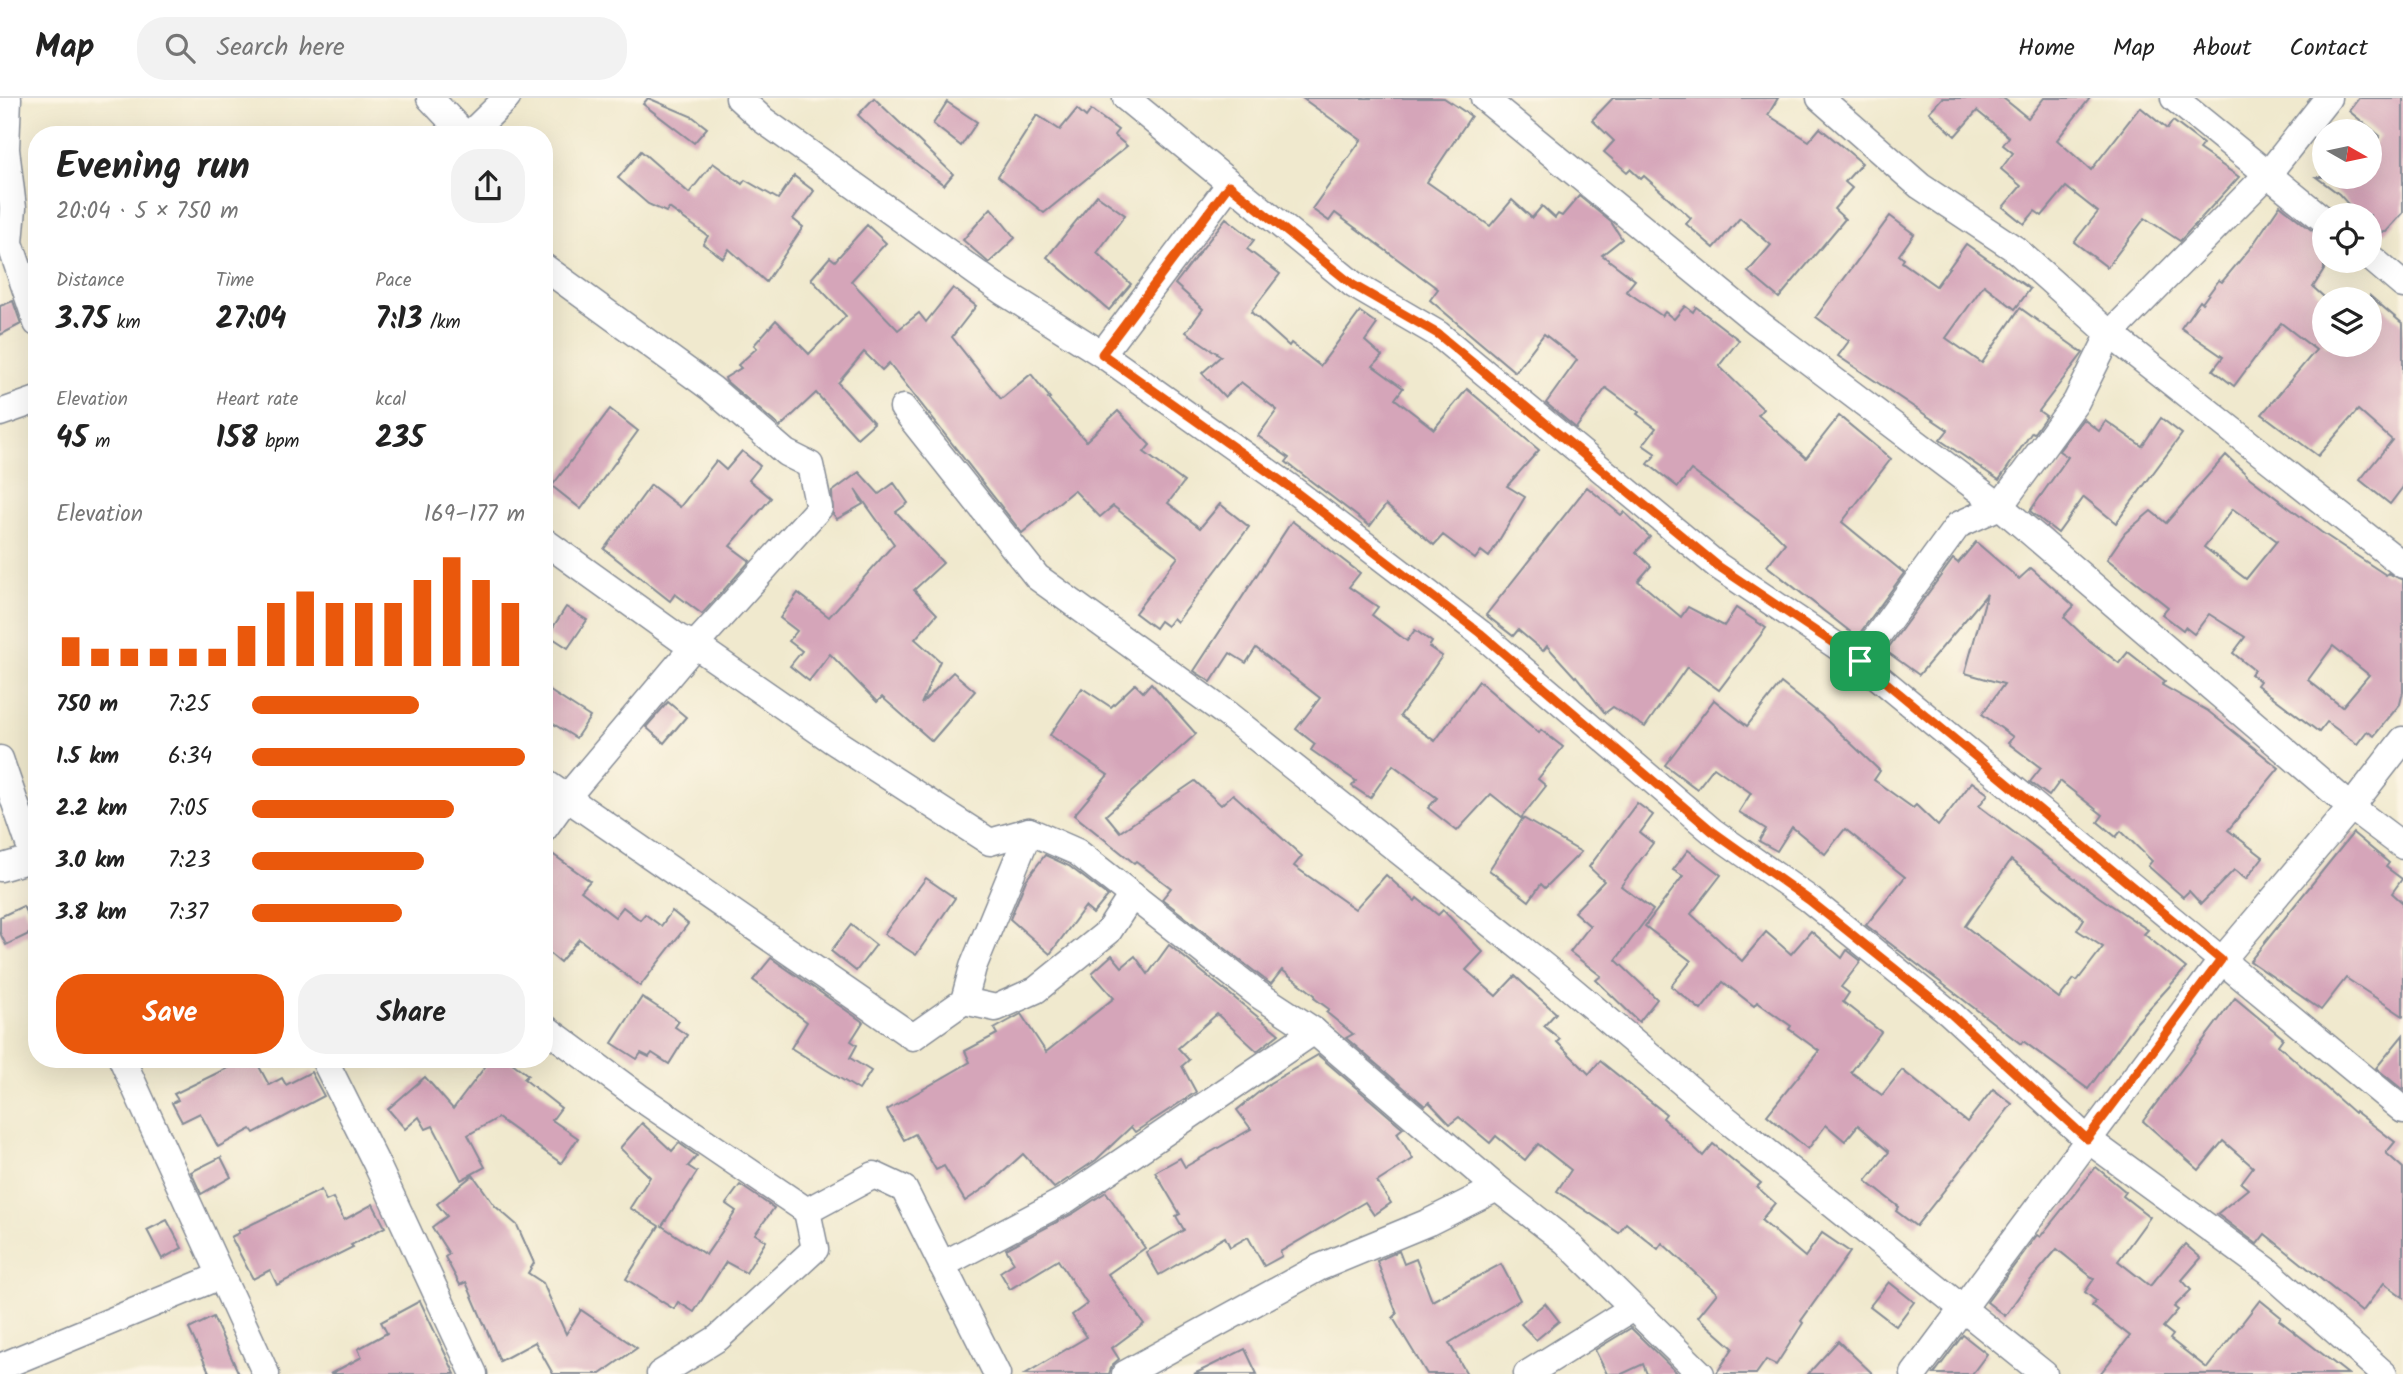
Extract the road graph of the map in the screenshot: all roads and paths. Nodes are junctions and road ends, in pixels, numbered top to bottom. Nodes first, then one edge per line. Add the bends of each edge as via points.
1 (8, 98) edge
2 (430, 98) edge
3 (507, 98) edge
4 (739, 98) edge
5 (1126, 98) edge
6 (1484, 98) edge
7 (1820, 98) edge
8 (2174, 98) edge
9 (2328, 98) edge
10 (458, 126) edge
11 (477, 126) edge
12 (2268, 174) junction
13 (1229, 185) junction
14 (2312, 210) edge
15 (2382, 267) edge
16 (553, 274) edge
17 (2403, 285) edge
18 (28, 297) edge
19 (2110, 334) junction
20 (1102, 354) junction
21 (28, 403) edge
22 (903, 408) dead end
23 (0, 413) edge
24 (2000, 506) junction
25 (553, 547) edge
26 (2403, 565) edge
27 (695, 645) junction
28 (1860, 661) junction
29 (2403, 740) edge
30 (0, 759) edge
31 (553, 788) edge
32 (567, 797) junction
33 (2351, 807) junction
34 (553, 816) edge
35 (1029, 831) junction
36 (28, 841) edge
37 (2403, 846) edge
38 (28, 862) edge
39 (0, 868) edge
40 (1132, 895) junction
41 (2221, 960) junction
42 (964, 1001) junction
43 (1314, 1031) junction
44 (553, 1034) edge
45 (126, 1068) edge
46 (333, 1068) edge
47 (2403, 1110) edge
48 (2087, 1139) junction
49 (1497, 1188) junction
50 (807, 1211) junction
51 (942, 1265) junction
52 (220, 1276) junction
53 (1961, 1308) junction
54 (1631, 1309) junction
55 (0, 1367) edge
56 (266, 1374) edge
57 (474, 1374) edge
58 (660, 1374) edge
59 (997, 1374) edge
60 (1125, 1374) edge
61 (1527, 1374) edge
62 (1701, 1374) edge
63 (1914, 1374) edge
64 (2044, 1374) edge
65 (2384, 1374) edge

1 - 18 street via 6,149 13,208 9,243
2 - 10 street
3 - 11 street
4 - 20 street via 763,120 1002,291
5 - 13 street
6 - 24 street via 1757,322
7 - 19 street via 1920,186 2015,249
8 - 12 street
9 - 12 street
12 - 14 street
12 - 19 street
13 - 20 street
13 - 28 street via 1353,285 1438,334 1718,566
15 - 17 street
16 - 27 street via 712,389 786,453 810,465 819,508
19 - 24 street via 2076,402
19 - 26 street
20 - 48 street via 1288,486 1480,633 1712,831 1809,900 1950,1013
21 - 23 street
22 - 53 street via 1037,577 1239,723
24 - 28 street via 1958,525
24 - 33 street
25 - 27 street
27 - 32 street
27 - 35 street via 990,842
28 - 41 street
29 - 33 street
30 - 36 street
31 - 32 street
32 - 34 street
32 - 42 street via 914,1037
33 - 37 street
33 - 41 street
35 - 40 street via 1077,852
35 - 42 street via 972,967
38 - 39 street
40 - 42 street via 1108,932 1036,990 996,1008
40 - 43 street via 1259,995
41 - 47 street
41 - 48 street
43 - 49 street
43 - 51 street via 1067,1199
44 - 50 street
45 - 52 street
46 - 57 street
48 - 53 street
48 - 65 street via 2268,1271
49 - 54 street via 1565,1241
49 - 60 street via 1318,1268
50 - 51 street via 874,1175 904,1189
50 - 58 street via 815,1249 718,1338
51 - 59 street
52 - 55 street
52 - 56 street
53 - 63 street
53 - 64 street
54 - 61 street
54 - 62 street

